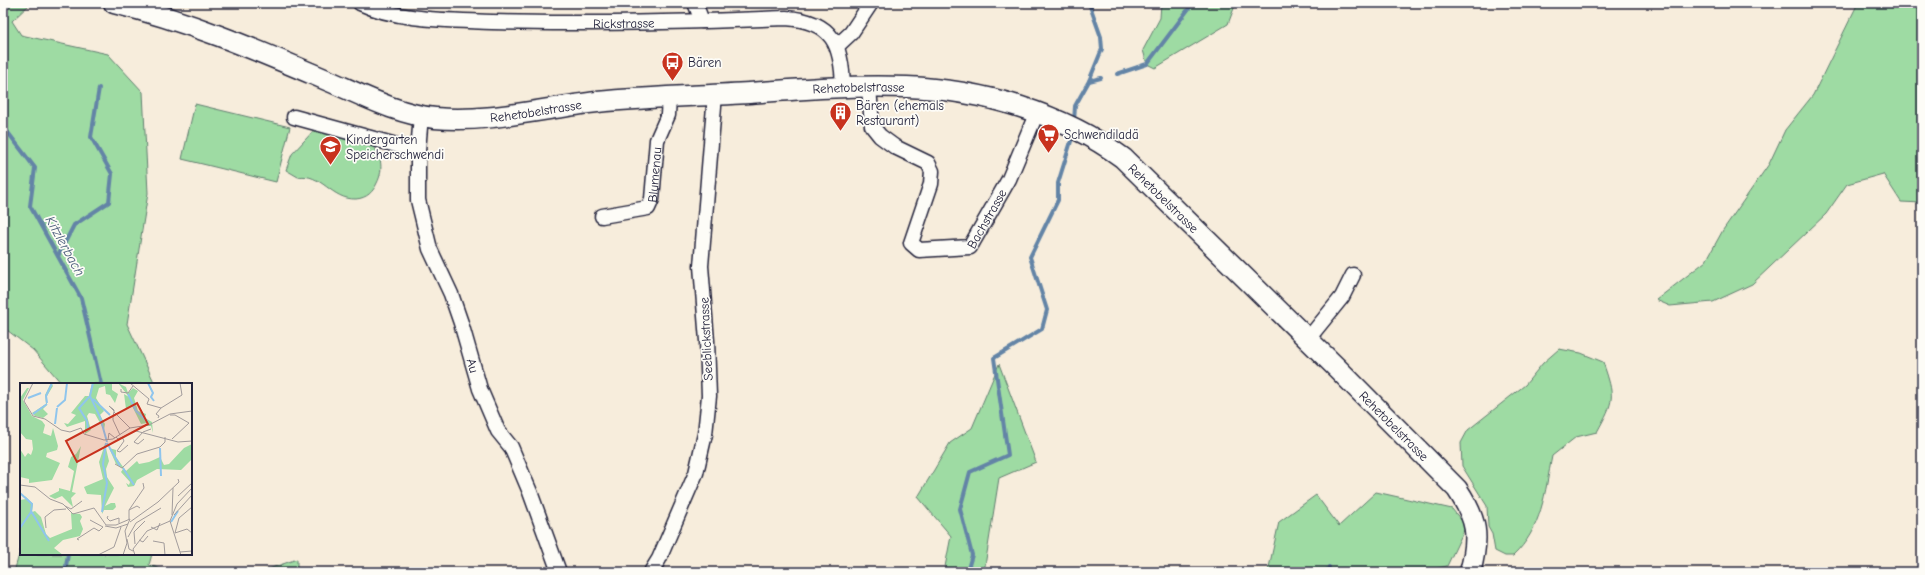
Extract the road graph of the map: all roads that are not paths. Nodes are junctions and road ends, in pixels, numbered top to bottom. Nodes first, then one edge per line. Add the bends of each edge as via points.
1 (114, 3) edge
2 (360, 3) edge
3 (695, 3) edge
4 (871, 3) edge
5 (702, 21) junction
6 (837, 46) junction
7 (843, 87) junction
8 (869, 87) junction
9 (715, 94) junction
10 (668, 97) junction
11 (1037, 112) junction
12 (421, 115) junction
13 (294, 117) dead end
14 (418, 151) junction
15 (602, 216) dead end
16 (1353, 275) dead end
17 (1308, 339) junction
18 (559, 572) edge
19 (650, 572) edge
20 (1470, 572) edge

1 - 12 street, Rehetobelstrasse via 208,32 397,109
2 - 5 street, Rickstrasse via 392,13 438,20 595,24
3 - 5 street
4 - 6 street via 851,33
5 - 6 street, Rickstrasse via 802,19 822,29
6 - 7 street, Rickstrasse via 842,63
7 - 8 street, Rehetobelstrasse
7 - 9 street, Rehetobelstrasse
8 - 11 street, Rehetobelstrasse via 907,87 942,91 1006,103
8 - 11 street, Bachstrasse via 872,126 895,147 928,163 932,171 931,184 911,243 920,250 970,247 1010,178
9 - 10 street, Rehetobelstrasse
9 - 19 street, Seeblickstrasse via 701,266 709,396 705,434 696,473 659,559
10 - 12 street, Rehetobelstrasse via 600,102 494,117 434,118
10 - 15 street, Blumenau via 670,109 657,140 652,199 648,208
11 - 17 street, Rehetobelstrasse via 1074,127 1123,158
12 - 14 street, Au
13 - 14 street
14 - 18 street, Au via 418,200 430,249 462,322 480,390 498,431 508,442 530,492
16 - 17 street via 1342,297
17 - 20 street, Rehetobelstrasse via 1457,489 1469,507 1476,526 1474,558

